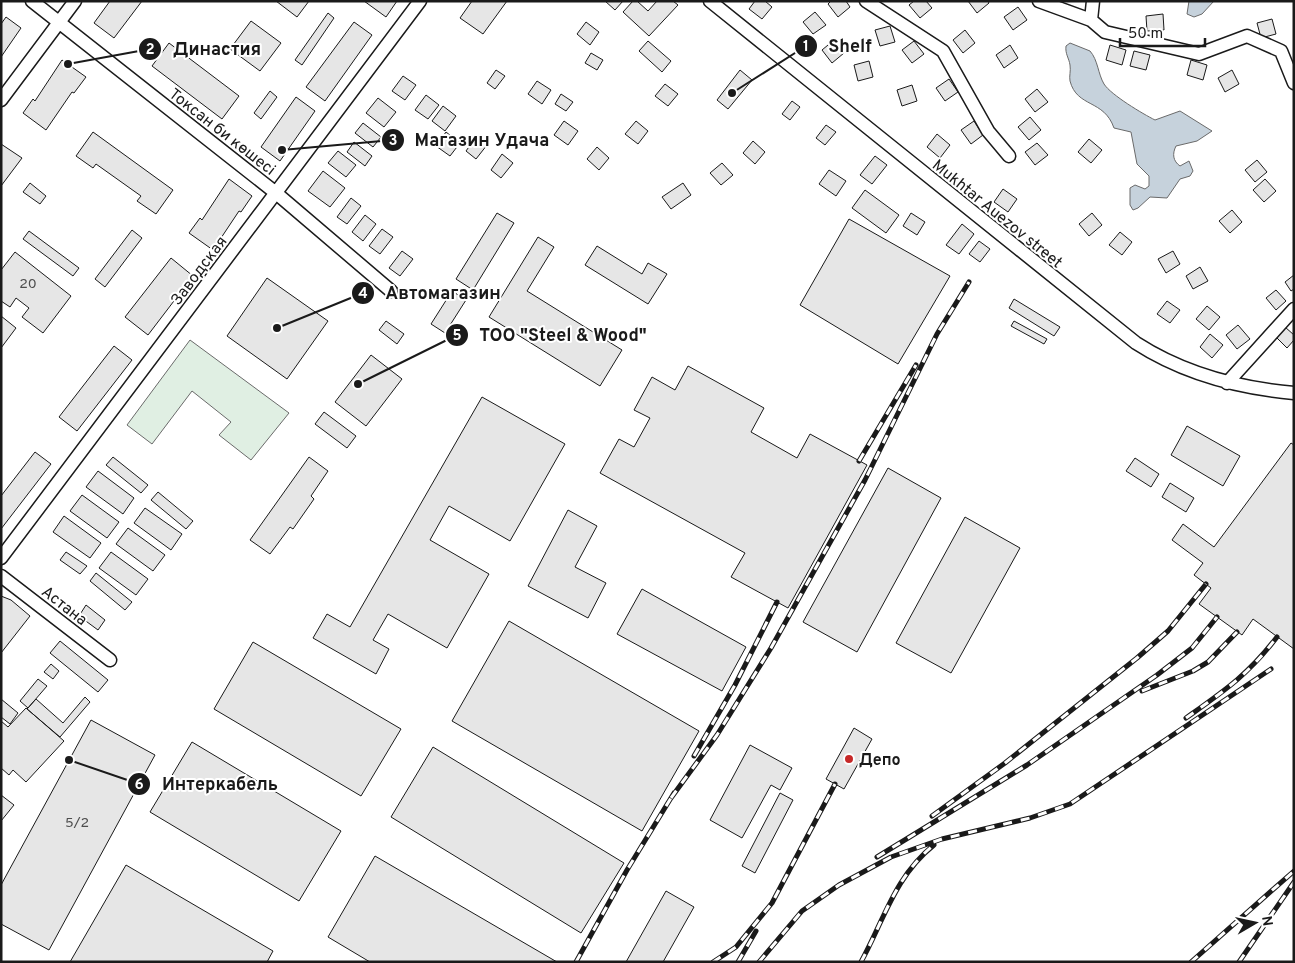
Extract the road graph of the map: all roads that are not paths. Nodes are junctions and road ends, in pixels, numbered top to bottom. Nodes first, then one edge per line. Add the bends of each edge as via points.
1 (32, 1) edge
2 (75, 1) edge
3 (420, 1) edge
4 (710, 1) edge
5 (866, 1) edge
6 (1039, 1) edge
7 (1093, 1) edge
8 (1090, 20) junction
9 (59, 22) junction
10 (1294, 83) edge
11 (1, 100) edge
12 (1009, 156) dead end
13 (276, 193) junction
14 (391, 291) dead end
15 (1294, 309) edge
16 (1227, 383) junction
17 (1294, 393) edge
18 (1, 558) edge
19 (1, 576) edge
20 (110, 660) dead end

1 - 9 street, Токсан би көшесі
2 - 9 street
3 - 13 street, Заводская
4 - 16 street, Mukhtar Auezov street via 1116,330 1162,359
5 - 12 street via 943,51 988,131
6 - 8 street
7 - 8 street
8 - 10 street via 1105,32 1199,54 1248,36 1281,51
9 - 11 street
9 - 13 street, Токсан би көшесі
13 - 14 street, Токсан би көшесі
13 - 18 street, Заводская
15 - 16 street
16 - 17 street, Mukhtar Auezov street
19 - 20 street, Астана

